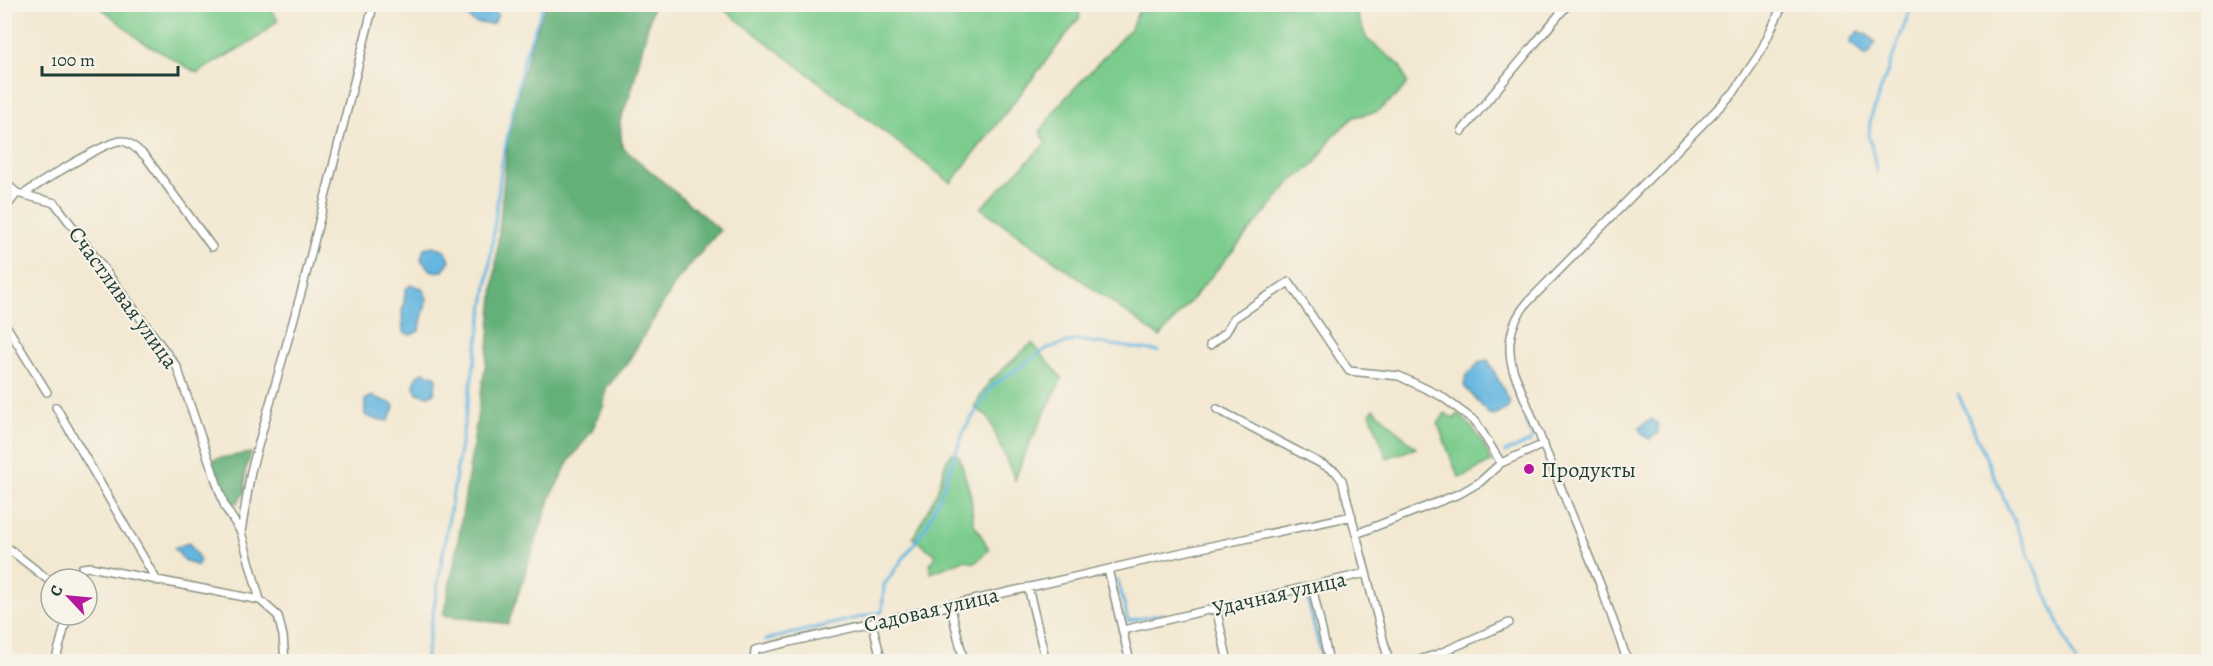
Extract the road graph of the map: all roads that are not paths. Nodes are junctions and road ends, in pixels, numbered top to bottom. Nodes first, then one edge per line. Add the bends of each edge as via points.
1 (371, 4) edge
2 (1568, 4) edge
3 (1783, 4) edge
4 (1462, 131) dead end
5 (4, 182) edge
6 (21, 193) junction
7 (4, 210) edge
8 (212, 247) dead end
9 (5, 326) edge
10 (1210, 345) dead end
11 (47, 392) dead end
12 (56, 407) dead end
13 (1217, 409) dead end
14 (1544, 444) junction
15 (1501, 463) junction
16 (1352, 516) junction
17 (241, 532) junction
18 (1356, 534) junction
19 (4, 545) edge
20 (99, 569) edge
21 (1108, 569) junction
22 (39, 573) edge
23 (1366, 573) junction
24 (157, 580) junction
25 (1312, 586) junction
26 (1028, 587) junction
27 (261, 600) junction
28 (950, 604) junction
29 (1216, 608) junction
30 (872, 623) junction
31 (1509, 623) dead end
32 (65, 627) edge
33 (1123, 630) junction
34 (55, 662) edge
35 (285, 662) edge
36 (754, 662) edge
37 (882, 662) edge
38 (964, 662) edge
39 (1046, 662) edge
40 (1130, 662) edge
41 (1228, 662) edge
42 (1329, 662) edge
43 (1389, 662) edge
44 (1413, 662) edge
45 (1628, 662) edge

1 - 17 street via 303,286 251,471
2 - 4 street
3 - 14 street via 1760,54 1734,93 1528,302 1517,318 1511,337 1511,363
5 - 6 street
6 - 7 street
6 - 8 street via 112,143 124,141 146,157
6 - 17 street, Счастливая улица via 55,203 177,367 225,507
9 - 11 street
10 - 15 street via 1226,332 1234,318 1289,282 1349,371 1399,376 1441,396 1476,422
12 - 24 street
13 - 16 street, Удачная улица via 1335,471 1342,480
14 - 15 street
14 - 45 street
15 - 18 street via 1461,493
16 - 18 street, Удачная улица
16 - 21 street, Садовая улица
17 - 27 street, Счастливая улица
18 - 23 street, Удачная улица
19 - 22 street
20 - 24 street
21 - 26 street, Садовая улица
21 - 33 street
23 - 25 street, Удачная улица
23 - 43 street
24 - 27 street
25 - 29 street, Удачная улица
25 - 42 street
26 - 28 street, Садовая улица
26 - 39 street
27 - 35 street via 278,616
28 - 30 street, Садовая улица
28 - 38 street
29 - 33 street, Удачная улица
29 - 41 street
30 - 36 street, Садовая улица via 755,650
30 - 37 street
31 - 44 street
32 - 34 street
33 - 40 street

